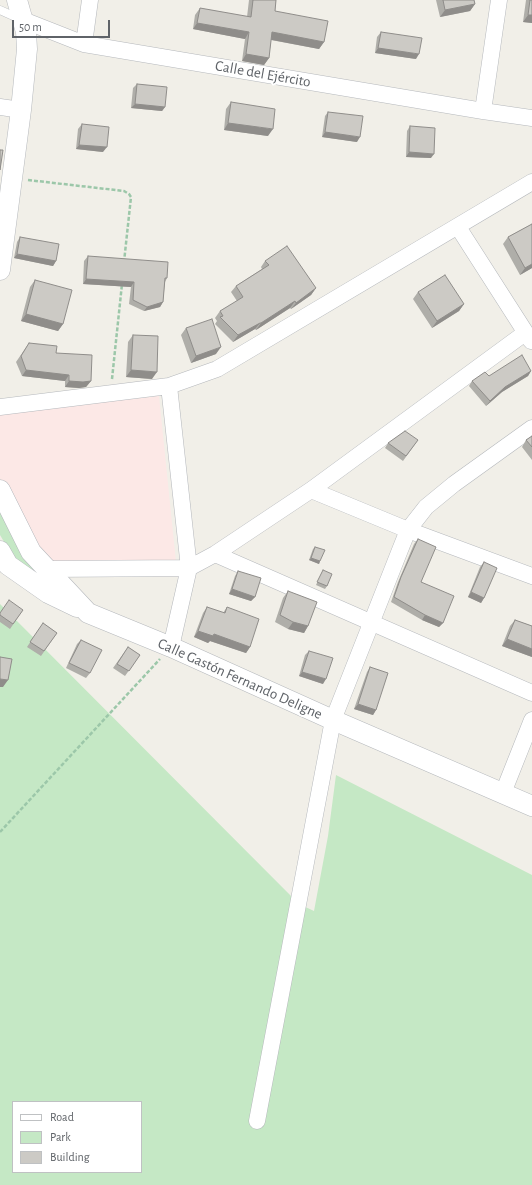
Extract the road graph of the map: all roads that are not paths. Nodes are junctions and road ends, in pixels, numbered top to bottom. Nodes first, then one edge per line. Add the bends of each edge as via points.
1 (16, 0) edge
2 (90, 0) edge
3 (499, 0) edge
4 (0, 10) edge
5 (23, 20) junction
6 (84, 44) junction
7 (0, 107) edge
8 (21, 110) junction
9 (483, 111) junction
10 (532, 118) edge
11 (532, 182) edge
12 (458, 227) junction
13 (0, 265) edge
14 (529, 338) edge
15 (170, 386) junction
16 (0, 407) edge
17 (532, 428) edge
18 (0, 490) edge
19 (311, 490) junction
20 (408, 530) junction
21 (0, 551) edge
22 (215, 554) junction
23 (189, 568) junction
24 (47, 569) junction
25 (532, 576) edge
26 (88, 612) junction
27 (372, 622) junction
28 (172, 647) junction
29 (532, 693) edge
30 (333, 720) junction
31 (532, 720) edge
32 (503, 793) junction
33 (532, 806) edge
34 (257, 1121) dead end

1 - 5 street
2 - 6 street
3 - 9 street
4 - 5 lane, Calle del Ejército
5 - 6 street, Calle del Ejército
5 - 8 street via 27,49
6 - 9 street, Calle del Ejército
7 - 8 street
8 - 13 street
9 - 10 street, Calle del Ejército
11 - 12 street
12 - 14 street
12 - 15 street via 217,369
14 - 19 street
15 - 16 street
15 - 23 street
17 - 20 street via 426,507
18 - 24 street, Calle Gastón Fernando Deligne via 31,552
19 - 20 street
19 - 22 street
20 - 25 street
20 - 27 street
21 - 26 street via 8,564 48,593
22 - 23 street
22 - 27 street
23 - 24 street
23 - 28 street
24 - 26 street, Calle Gastón Fernando Deligne
26 - 28 street, Calle Gastón Fernando Deligne
27 - 29 street
27 - 30 street
28 - 30 street, Calle Gastón Fernando Deligne
30 - 32 street, Calle Gastón Fernando Deligne
30 - 34 street
31 - 32 street
32 - 33 street, Calle Gastón Fernando Deligne

